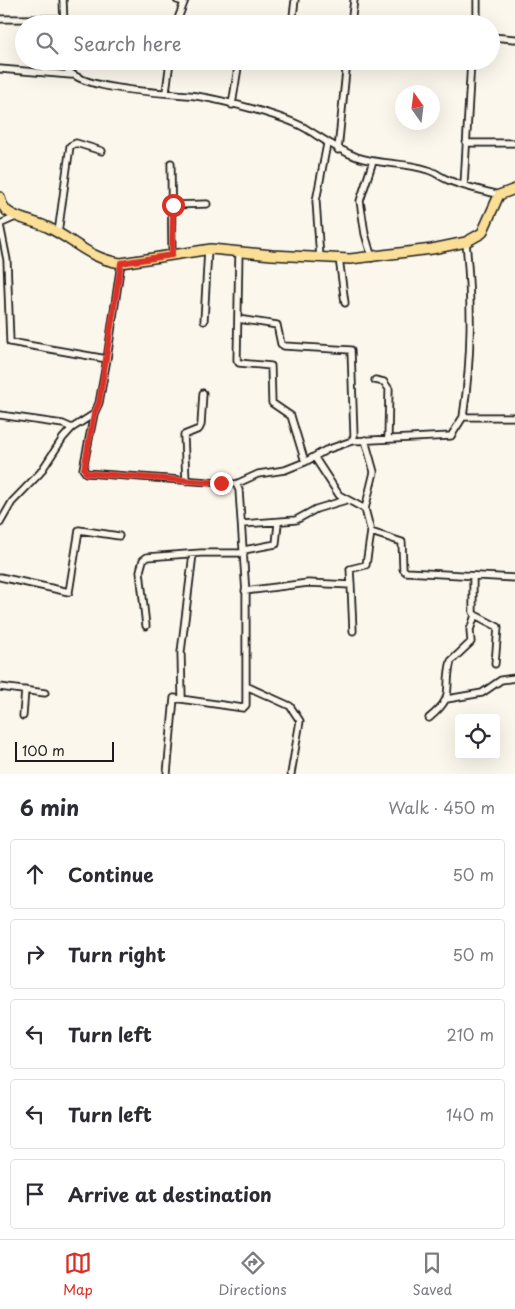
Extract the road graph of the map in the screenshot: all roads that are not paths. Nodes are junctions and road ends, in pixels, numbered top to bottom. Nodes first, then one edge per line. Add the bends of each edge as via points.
1 (63, 0) edge
2 (177, 0) edge
3 (295, 0) edge
4 (354, 0) edge
5 (477, 0) edge
6 (185, 1) edge
7 (63, 15) edge
8 (180, 15) edge
9 (293, 15) edge
10 (352, 15) edge
11 (477, 15) edge
12 (0, 19) edge
13 (15, 19) edge
14 (500, 38) edge
15 (515, 39) edge
16 (0, 69) edge
17 (67, 70) edge
18 (169, 70) edge
19 (238, 70) edge
20 (346, 70) edge
21 (470, 70) edge
22 (71, 75) junction
23 (166, 92) junction
24 (232, 105) junction
25 (515, 142) edge
26 (327, 144) junction
27 (466, 144) junction
28 (338, 150) junction
29 (102, 151) dead end
30 (373, 161) junction
31 (171, 162) dead end
32 (464, 185) junction
33 (515, 189) edge
34 (498, 195) junction
35 (0, 197) edge
36 (207, 204) dead end
37 (173, 205) junction
38 (18, 216) junction
39 (0, 224) edge
40 (58, 233) junction
41 (466, 242) junction
42 (208, 249) junction
43 (239, 251) junction
44 (172, 255) junction
45 (320, 258) junction
46 (339, 258) junction
47 (372, 258) junction
48 (121, 263) junction
49 (345, 303) dead end
50 (238, 319) junction
51 (204, 321) dead end
52 (107, 359) junction
53 (375, 380) dead end
54 (203, 393) dead end
55 (94, 414) junction
56 (0, 415) edge
57 (463, 417) junction
58 (515, 417) edge
59 (72, 428) junction
60 (388, 439) junction
61 (364, 440) junction
62 (352, 441) junction
63 (315, 458) junction
64 (305, 462) junction
65 (186, 481) junction
66 (236, 484) junction
67 (346, 500) junction
68 (365, 509) junction
69 (278, 522) junction
70 (0, 523) edge
71 (243, 524) junction
72 (371, 532) junction
73 (119, 536) dead end
74 (244, 552) junction
75 (194, 554) junction
76 (472, 576) junction
77 (0, 577) edge
78 (515, 578) edge
79 (350, 585) junction
80 (245, 591) junction
81 (475, 615) junction
82 (146, 626) dead end
83 (354, 631) dead end
84 (495, 664) dead end
85 (515, 678) edge
86 (246, 686) junction
87 (0, 687) edge
88 (25, 690) junction
89 (45, 693) dead end
90 (182, 698) junction
91 (447, 699) junction
92 (23, 716) dead end
93 (429, 718) dead end
94 (167, 774) edge
95 (291, 774) edge

1 - 7 street
2 - 6 street
3 - 9 street
4 - 10 street
5 - 11 street
6 - 8 street
12 - 13 street
14 - 15 street
16 - 22 street
17 - 22 street
18 - 23 street
19 - 24 street
20 - 28 street
21 - 27 street
22 - 23 street via 89,84
23 - 24 street
24 - 26 street via 305,128
25 - 27 street
26 - 28 street
26 - 45 street via 316,201
27 - 32 street
28 - 30 street
29 - 40 street via 76,143 70,146
30 - 32 street via 428,170
30 - 47 street via 360,201
31 - 37 street
32 - 34 street
33 - 34 main road
34 - 41 main road via 482,233
35 - 38 main road via 5,209
36 - 37 street
37 - 44 street
38 - 39 street
38 - 40 main road
39 - 52 street via 8,260 10,342
40 - 48 main road via 100,260
41 - 47 main road
41 - 57 street via 471,289 471,361
42 - 43 main road
42 - 44 main road
42 - 51 street
43 - 45 main road
43 - 50 street
44 - 48 main road
45 - 46 main road
46 - 47 main road
46 - 49 street
48 - 52 street
50 - 62 street via 277,325 284,346 351,350
50 - 64 street via 237,360 271,366 272,403 290,416
52 - 55 street
53 - 60 street via 384,382 389,389
54 - 65 street via 201,425 199,429 184,434
55 - 59 street
55 - 65 street via 84,472
56 - 59 street
57 - 58 street
57 - 60 street via 451,436
59 - 70 street via 40,473 12,502
60 - 61 street
61 - 62 street
61 - 68 street via 374,472
62 - 63 street via 326,450
63 - 64 street
63 - 67 street via 339,496
64 - 66 street via 285,470 258,474
65 - 66 street
66 - 71 street
67 - 68 street
67 - 69 street via 316,509 296,520
68 - 72 street
69 - 71 street
69 - 74 street via 276,544
71 - 74 street
72 - 76 street via 402,542 403,569 406,572
72 - 79 street via 366,565 350,569
73 - 77 street via 79,530 69,592
74 - 75 street
74 - 80 street
75 - 82 street via 147,557 143,560 140,571
75 - 90 street via 181,652
76 - 78 street
76 - 81 street
79 - 80 street via 308,583
79 - 83 street
80 - 86 street
81 - 84 street via 498,628
81 - 91 street via 470,630 471,642 451,661
85 - 91 street via 501,680 482,693
86 - 90 street via 246,705 243,708
86 - 95 street via 290,706 300,721
87 - 88 street
88 - 89 street
88 - 92 street
90 - 94 street via 173,699
91 - 93 street via 444,706

